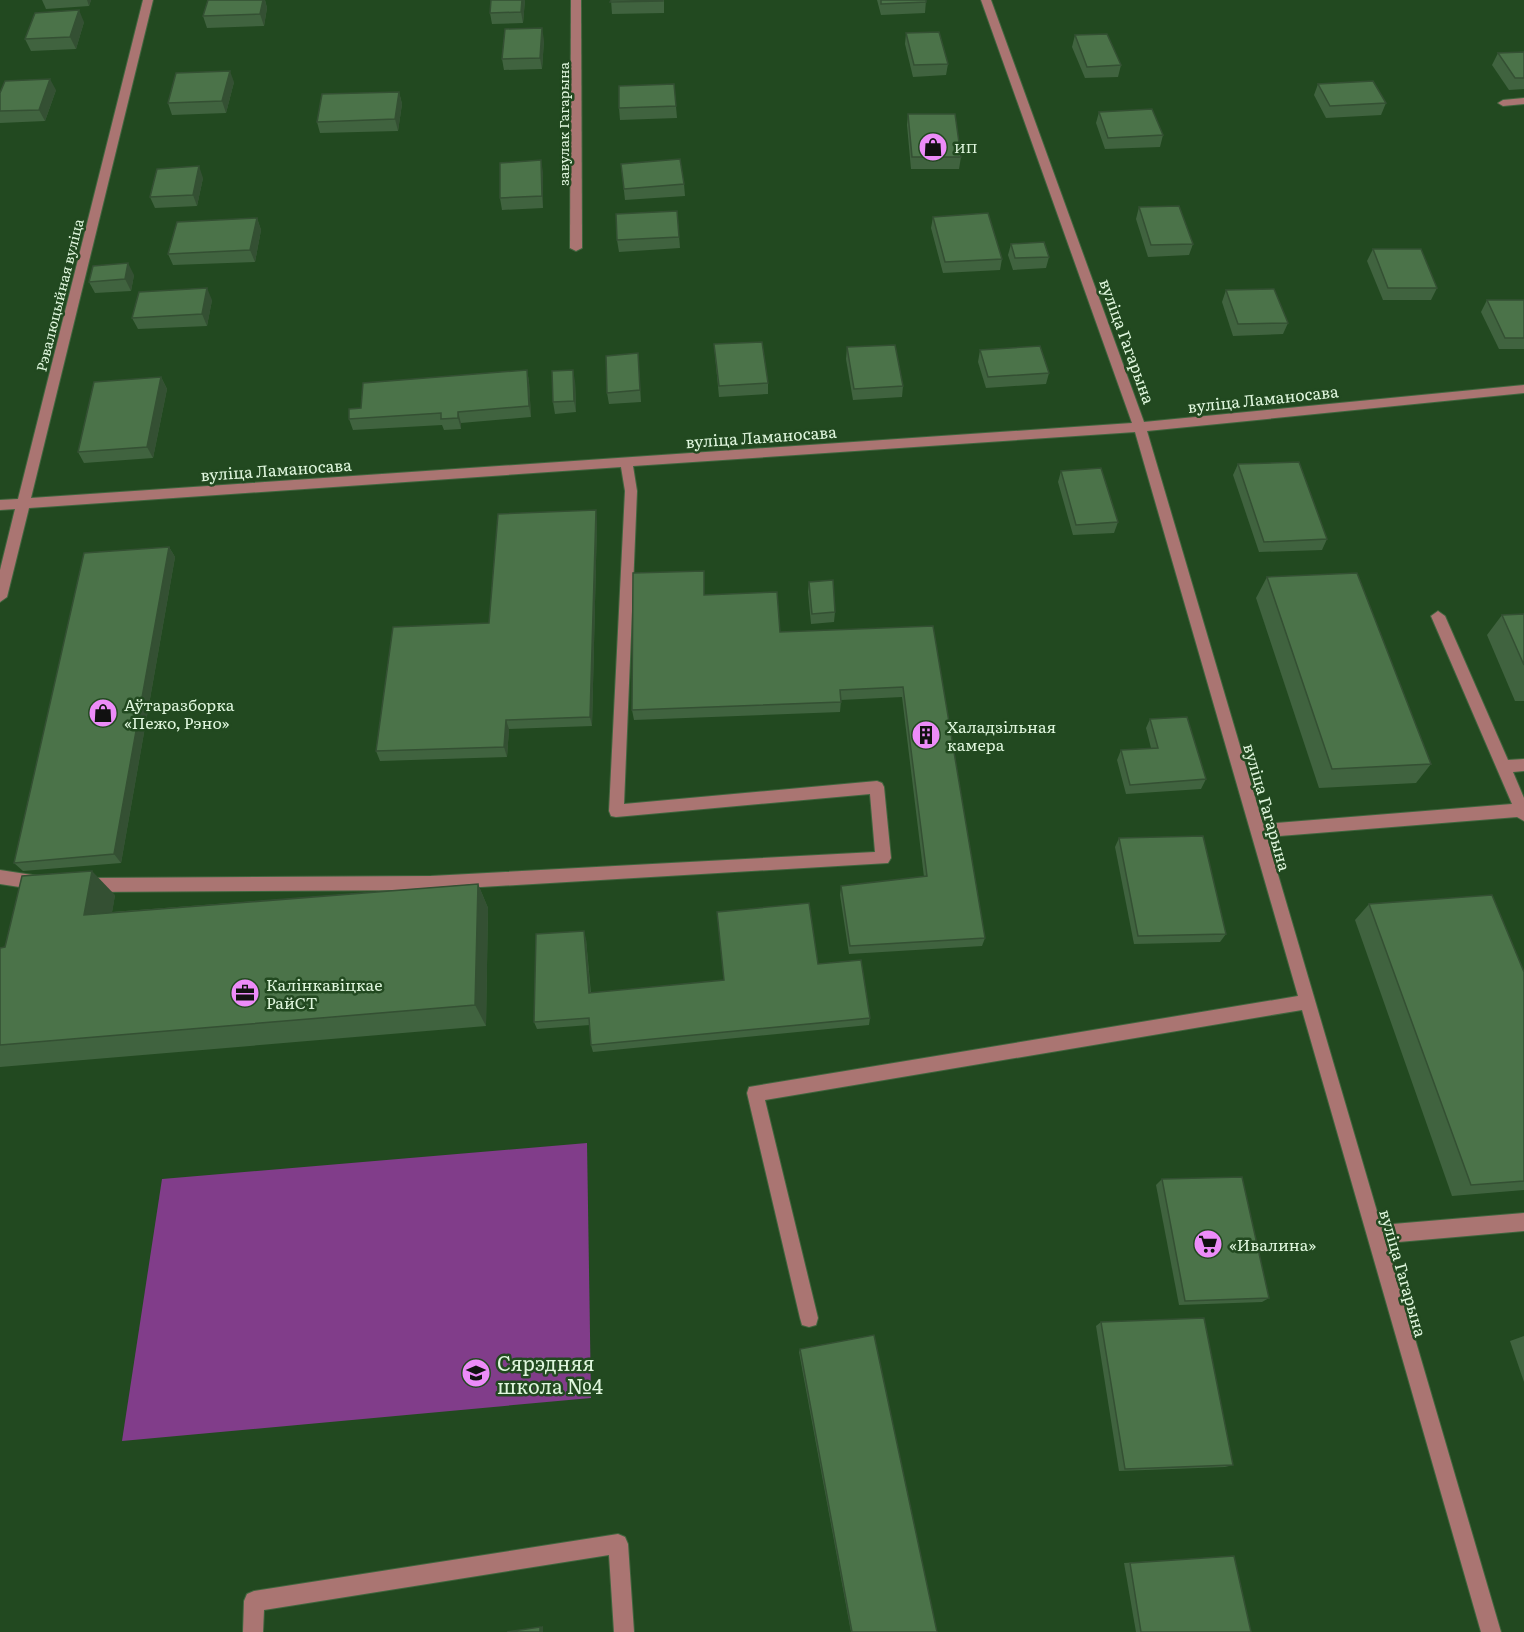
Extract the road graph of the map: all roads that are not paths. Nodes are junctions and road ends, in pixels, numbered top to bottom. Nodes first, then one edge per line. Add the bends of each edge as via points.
1 (148, 0) edge
2 (576, 0) edge
3 (986, 0) edge
4 (1524, 102) edge
5 (1503, 103) dead end
6 (576, 248) dead end
7 (1524, 389) edge
8 (1140, 427) junction
9 (626, 461) junction
10 (22, 503) junction
11 (0, 505) edge
12 (0, 597) edge
13 (1438, 616) dead end
14 (1524, 765) edge
15 (1504, 767) junction
16 (1523, 812) edge
17 (1257, 831) junction
18 (0, 877) edge
19 (1306, 1002) junction
20 (1524, 1222) edge
21 (1374, 1235) junction
22 (809, 1318) dead end
23 (253, 1632) edge
24 (624, 1632) edge
25 (1491, 1632) edge

1 - 10 street, Рэвалюцыйная вуліца
2 - 6 street, завулак Гагарына
3 - 8 street, вуліца Гагарына
4 - 5 street
7 - 8 street, вуліца Ламаносава
8 - 9 street, вуліца Ламаносава
8 - 17 street, вуліца Гагарына
9 - 10 street, вуліца Ламаносава
9 - 18 street via 631,491 616,811 877,787 883,858 431,883 57,885
10 - 11 street, вуліца Ламаносава
10 - 12 street, Рэвалюцыйная вуліца
13 - 15 street
14 - 15 street
15 - 16 street
16 - 17 street
17 - 19 street, вуліца Гагарына
19 - 21 street, вуліца Гагарына
19 - 22 street via 755,1093
20 - 21 street
21 - 25 street, вуліца Гагарына
23 - 24 street via 254,1601 618,1544

